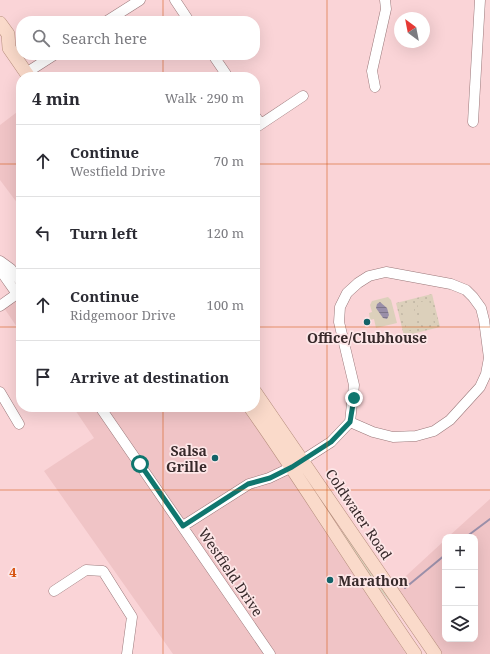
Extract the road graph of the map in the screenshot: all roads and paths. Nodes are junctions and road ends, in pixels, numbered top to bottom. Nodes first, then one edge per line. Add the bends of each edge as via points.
1 (140, 0) edge
2 (175, 0) edge
3 (385, 0) edge
4 (480, 0) edge
5 (115, 16) edge
6 (186, 16) edge
7 (0, 23) edge
8 (4, 45) edge
9 (16, 60) edge
10 (16, 60) edge
11 (48, 60) edge
12 (216, 60) edge
13 (26, 72) edge
14 (32, 72) edge
15 (225, 72) edge
16 (375, 87) dead end
17 (303, 96) dead end
18 (260, 121) edge
19 (473, 122) dead end
20 (0, 261) edge
21 (0, 267) edge
22 (16, 276) edge
23 (16, 288) edge
24 (16, 295) edge
25 (0, 306) edge
26 (0, 392) edge
27 (260, 401) edge
28 (103, 412) edge
29 (254, 412) edge
30 (350, 422) junction
31 (19, 424) dead end
32 (297, 464) junction
33 (183, 526) junction
34 (54, 591) dead end
35 (127, 654) edge
36 (270, 654) edge
37 (415, 654) edge
38 (436, 654) edge

1 - 5 street
2 - 6 street
3 - 16 street via 386,9 372,71
4 - 19 street
7 - 8 main road via 8,34
8 - 10 main road
9 - 13 main road
11 - 14 street
12 - 15 street
17 - 18 street
20 - 22 street
21 - 23 street
24 - 25 street
26 - 31 street
27 - 32 main road, Coldwater Road
28 - 33 street, Westfield Drive
29 - 32 main road, Coldwater Road
30 - 30 street via 354,385 339,322 340,306 347,293 369,276 386,272 451,284 466,290 481,308 484,320 489,358 480,387 450,420 434,431 416,436 393,437
30 - 32 street via 331,442
32 - 33 street via 270,478 248,484
32 - 37 main road, Coldwater Road via 371,591
32 - 38 main road, Coldwater Road
33 - 36 street, Westfield Drive
34 - 35 street via 86,570 103,571 132,617

